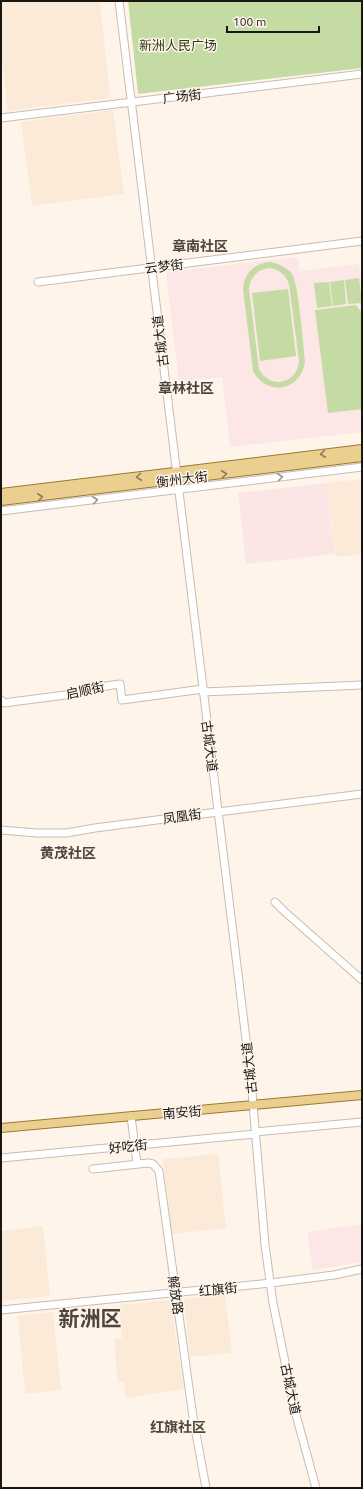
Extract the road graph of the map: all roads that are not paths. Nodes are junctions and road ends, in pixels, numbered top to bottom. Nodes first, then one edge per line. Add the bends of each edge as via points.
1 (119, 1) edge
2 (362, 74) edge
3 (131, 102) junction
4 (1, 118) edge
5 (362, 241) edge
6 (151, 268) junction
7 (38, 282) dead end
8 (362, 449) edge
9 (362, 457) edge
10 (362, 467) edge
11 (177, 476) junction
12 (179, 490) junction
13 (1, 494) edge
14 (1, 501) edge
15 (1, 511) edge
16 (362, 685) edge
17 (203, 690) junction
18 (1, 700) edge
19 (362, 794) edge
20 (218, 812) junction
21 (1, 830) edge
22 (275, 902) dead end
23 (362, 980) edge
24 (362, 1096) edge
25 (253, 1105) junction
26 (131, 1116) junction
27 (362, 1122) edge
28 (1, 1128) edge
29 (255, 1133) junction
30 (134, 1145) junction
31 (1, 1158) edge
32 (137, 1164) junction
33 (94, 1169) dead end
34 (362, 1269) edge
35 (270, 1283) junction
36 (175, 1293) junction
37 (1, 1310) edge
38 (206, 1488) edge
39 (316, 1488) edge

1 - 3 street, 古城大道
2 - 3 street, 广场街
3 - 4 street, 广场街
3 - 6 street, 古城大道
5 - 6 street, 云梦街
6 - 7 street, 云梦街
6 - 11 street, 古城大道
8 -> 11 main road, 衡州大街
11 -> 9 main road, 衡州大街
12 -> 10 street
11 - 12 street, 古城大道
11 -> 13 main road, 衡州大街
14 -> 11 main road, 衡州大街
15 -> 12 street
12 - 17 street, 古城大道
16 - 17 street, 启顺街
17 - 18 street, 启顺街 via 122,700 120,684 64,695 4,703
17 - 20 street, 古城大道
19 - 20 street, 凤凰街
20 - 21 street, 凤凰街 via 66,833
20 - 25 street, 古城大道
22 - 23 street
24 - 25 main road, 南安街
25 - 26 main road, 南安街
25 - 29 street, 古城大道
26 - 28 main road, 南安街
26 - 30 street
27 - 29 street, 好吃街
29 - 30 street, 好吃街
29 - 35 street, 古城大道
30 - 31 street, 好吃街
30 - 32 street
32 - 33 street, 解放路
32 - 36 street, 解放路 via 153,1164 159,1171
34 - 35 street, 红旗街
35 - 36 street, 红旗街
35 - 39 street, 古城大道 via 295,1411
36 - 37 street, 红旗街
36 - 38 street, 解放路

